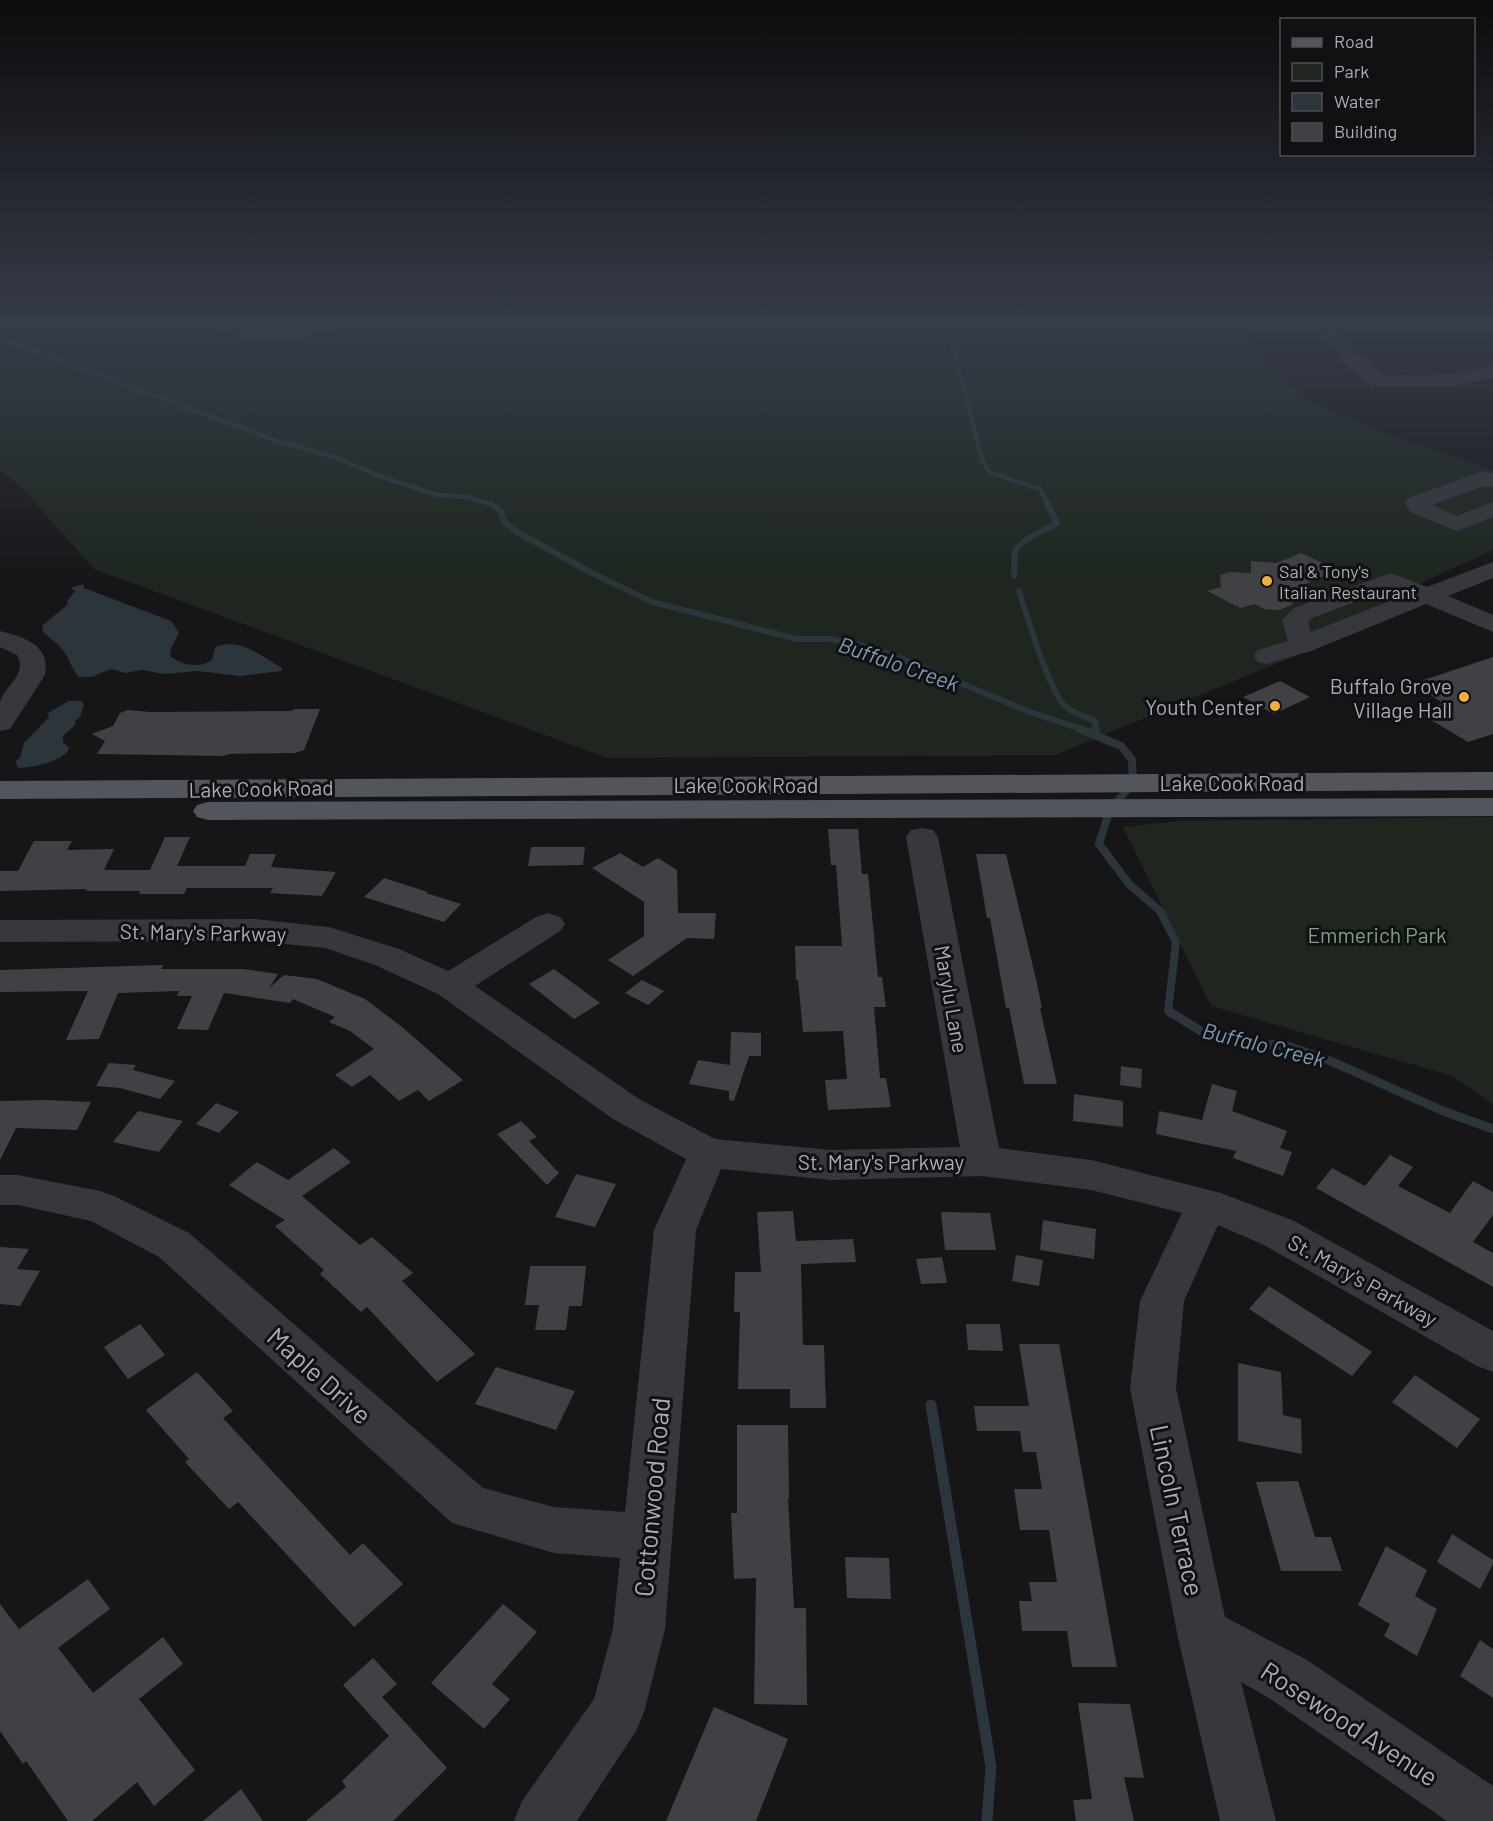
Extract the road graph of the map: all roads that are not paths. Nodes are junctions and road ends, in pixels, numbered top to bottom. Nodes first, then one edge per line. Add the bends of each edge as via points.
1 (1493, 480) edge
2 (1493, 509) edge
3 (1493, 569) edge
4 (1430, 596) junction
5 (1493, 624) edge
6 (0, 639) edge
7 (1267, 656) dead end
8 (0, 723) edge
9 (1493, 781) edge
10 (0, 790) edge
11 (1049, 796) junction
12 (1493, 807) edge
13 (0, 812) edge
14 (922, 837) dead end
15 (548, 924) dead end
16 (0, 931) edge
17 (450, 986) junction
18 (708, 1153) junction
19 (982, 1161) junction
20 (0, 1190) edge
21 (1208, 1204) junction
22 (1493, 1353) edge
23 (646, 1537) junction
24 (1203, 1633) junction
25 (1493, 1819) edge
26 (542, 1821) edge
27 (1248, 1821) edge

1 - 2 street via 1481,479 1416,503 1457,524
3 - 4 street
4 - 5 street
4 - 7 street
6 - 8 street via 30,651 35,666
9 - 11 main road, Lake Cook Road via 1222,782
10 - 11 main road, Lake Cook Road
11 - 12 main road, Lake Cook Road via 1234,809
11 - 13 main road, Lake Cook Road
14 - 19 street, Marylu Lane
15 - 17 street
16 - 17 street, St. Mary's Parkway via 255,930 329,938 387,957
17 - 18 street, St. Mary's Parkway via 626,1109
18 - 19 street, St. Mary's Parkway via 831,1165
18 - 23 street, Cottonwood Road via 675,1230
19 - 21 street, St. Mary's Parkway via 1091,1175
20 - 23 street, Maple Drive via 18,1190 100,1208 174,1245 469,1507 554,1530
21 - 22 street, St. Mary's Parkway via 1279,1233
21 - 24 street, Lincoln Terrace via 1162,1301 1153,1388
23 - 26 street, Cottonwood Road via 639,1629 617,1712
24 - 25 street, Rosewood Avenue via 1288,1678
24 - 27 street, Lincoln Terrace

